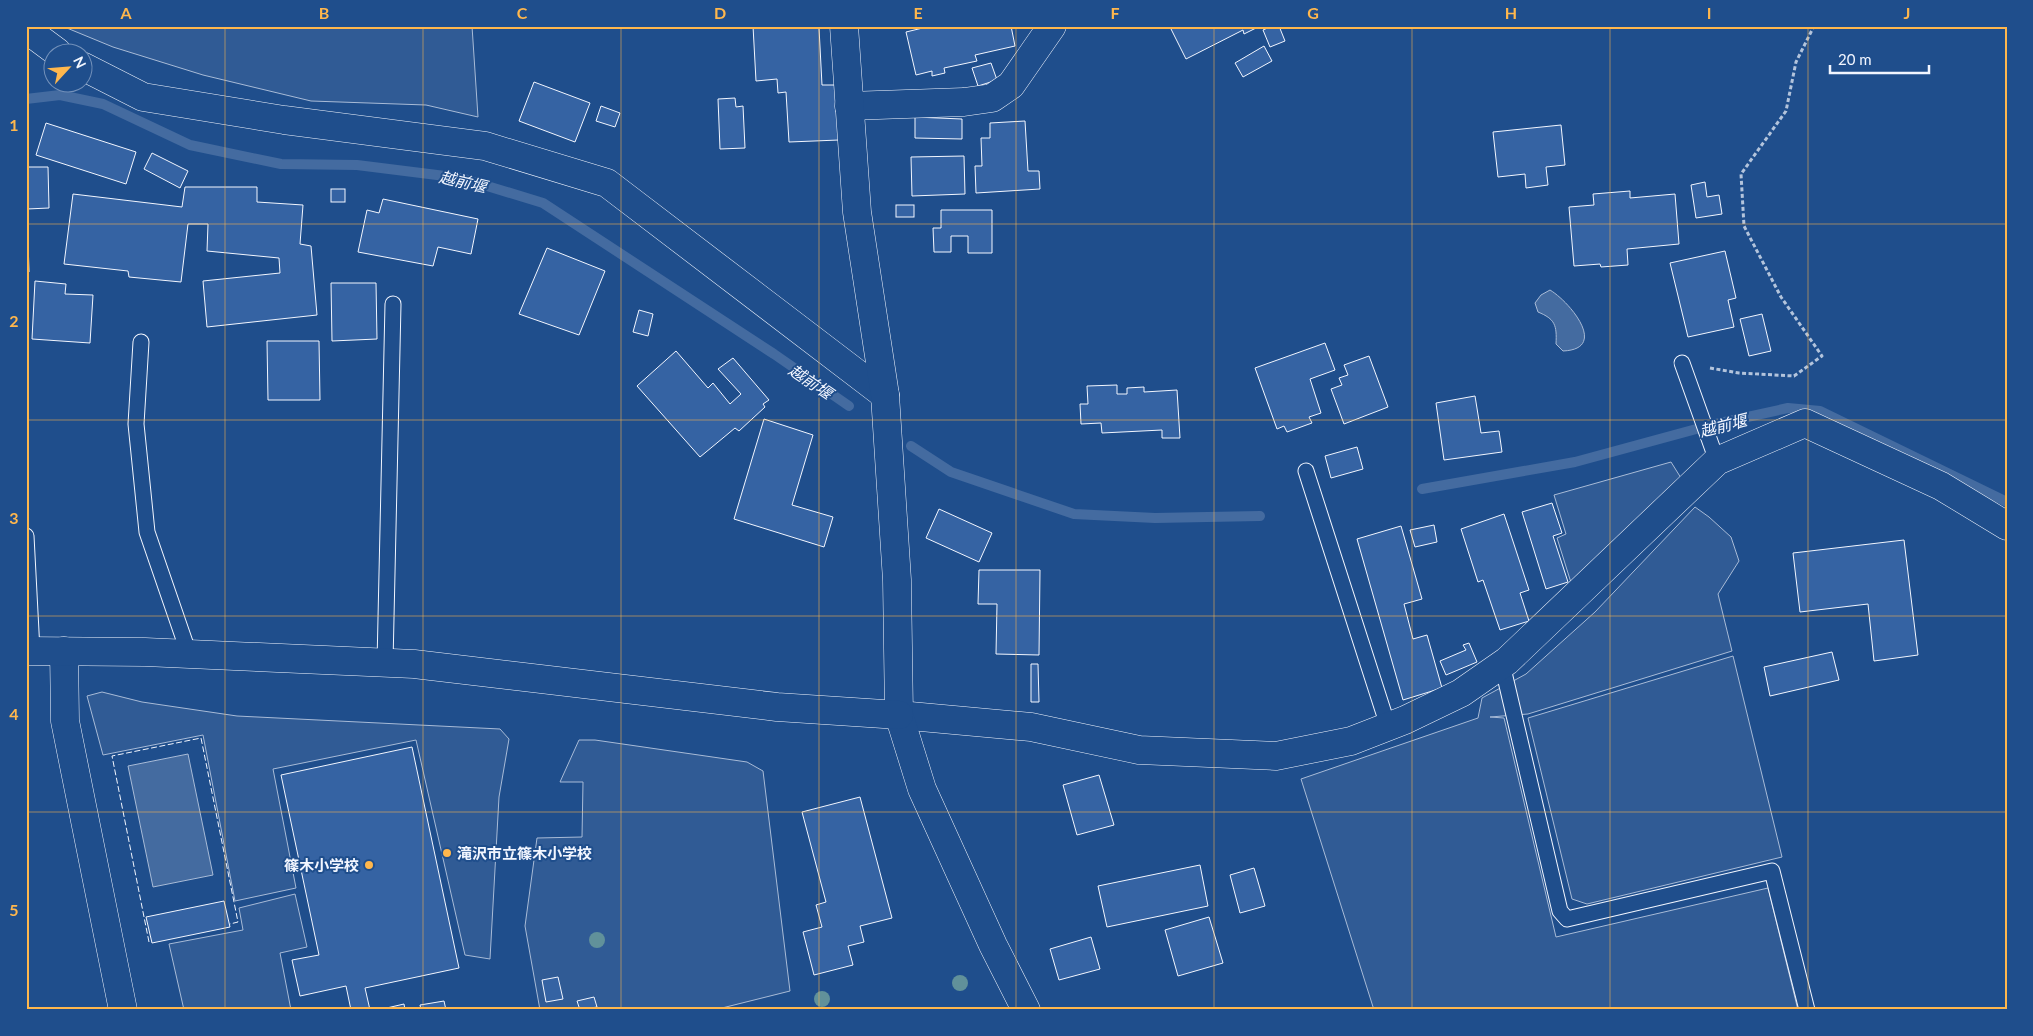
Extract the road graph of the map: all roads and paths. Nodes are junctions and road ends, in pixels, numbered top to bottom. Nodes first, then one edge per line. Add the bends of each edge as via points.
1 (844, 26) edge
2 (1052, 26) edge
3 (1814, 26) edge
4 (26, 30) edge
5 (43, 42) edge
6 (92, 71) edge
7 (849, 106) junction
8 (393, 304) dead end
9 (141, 342) dead end
10 (1682, 363) joint
11 (885, 395) junction
12 (1714, 452) junction
13 (1306, 470) dead end
14 (2007, 526) edge
15 (26, 536) edge
16 (29, 651) edge
17 (64, 651) junction
18 (189, 654) junction
19 (385, 663) junction
20 (1502, 664) junction
21 (899, 715) junction
22 (1388, 726) junction
23 (123, 1010) edge
24 (1026, 1010) edge
25 (1807, 1010) edge

1 - 7 street
2 - 7 street via 1011,85 992,98
3 - 10 path via 1796,62 1786,111 1740,174 1744,226 1781,297 1822,356 1794,376 1739,373
4 - 5 street
6 - 11 street via 143,97 284,120 485,146 607,183
7 - 11 street via 857,212
8 - 19 lane
9 - 18 lane via 136,424 147,532
10 - 12 lane
11 - 21 street via 897,580
12 - 14 street via 1805,423 1941,486
12 - 20 street
13 - 22 lane
15 - 16 lane
16 - 17 street
17 - 18 street
17 - 23 street via 65,721
18 - 19 street
19 - 21 street via 777,708
20 - 22 street via 1461,693
20 - 25 lane via 1560,911 1568,919 1772,872
21 - 22 street via 1031,727 1139,750 1276,756 1351,741
21 - 24 street via 922,789

